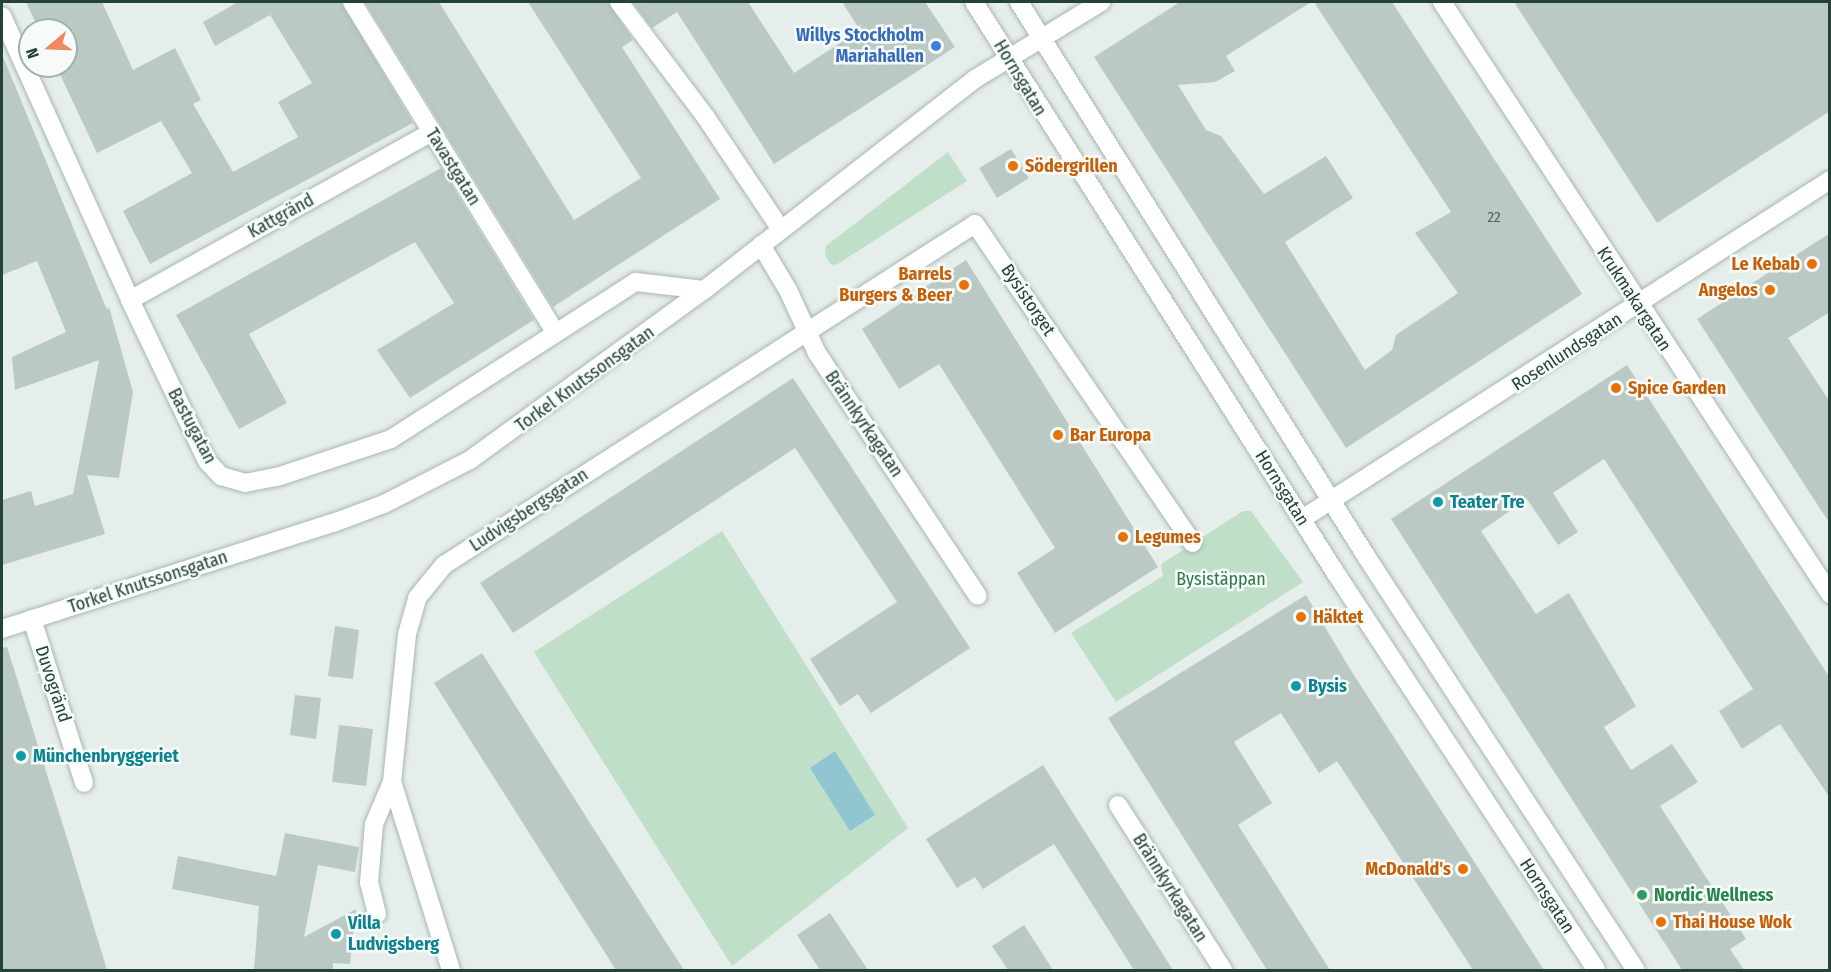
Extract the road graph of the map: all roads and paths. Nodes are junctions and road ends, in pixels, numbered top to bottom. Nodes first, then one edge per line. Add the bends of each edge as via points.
1 (352, 2) edge
2 (619, 2) edge
3 (974, 2) edge
4 (1019, 2) edge
5 (1101, 2) edge
6 (1442, 2) edge
7 (2, 16) edge
8 (1042, 37) junction
9 (1007, 58) junction
10 (432, 132) junction
11 (1830, 180) edge
12 (780, 228) junction
13 (761, 245) junction
14 (705, 290) junction
15 (130, 300) junction
16 (1639, 306) junction
17 (805, 331) junction
18 (555, 332) junction
19 (1332, 500) junction
20 (1302, 519) junction
21 (1193, 543) dead end
22 (1830, 594) edge
23 (978, 596) dead end
24 (32, 619) junction
25 (2, 628) edge
26 (392, 782) junction
27 (84, 783) dead end
28 (1118, 805) dead end
29 (376, 914) dead end
30 (451, 970) edge
31 (1223, 970) edge
32 (1596, 970) edge
33 (1636, 970) edge

1 - 10 street, Tavastgatan
2 - 12 street via 705,116
3 - 9 street, Hornsgatan
4 - 8 street, Hornsgatan
5 - 8 street, Torkel Knutssonsgatan
6 - 16 street, Krukmakargatan
7 - 15 street, Bastugatan
8 - 9 street, Torkel Knutssonsgatan
8 - 19 street, Hornsgatan
9 - 12 street, Torkel Knutssonsgatan
9 - 20 street, Hornsgatan
10 - 15 street, Kattgränd
10 - 18 street, Tavastgatan
11 - 16 street, Rosenlundsgatan
12 - 13 street, Torkel Knutssonsgatan
13 - 14 street, Torkel Knutssonsgatan
13 - 17 street, Brännkyrkagatan via 788,290
14 - 18 street, Bastugatan via 636,282
14 - 24 street, Torkel Knutssonsgatan via 504,438 435,480 333,523
15 - 18 street, Bastugatan via 207,461 221,476 244,483 277,477 391,439
16 - 19 street, Rosenlundsgatan
16 - 22 street, Krukmakargatan
17 - 21 street, Bysistorget via 975,224
17 - 23 street, Brännkyrkagatan
17 - 26 street, Ludvigsbergsgatan via 444,565 417,598 407,634
19 - 20 street, Rosenlundsgatan
19 - 33 street, Hornsgatan
20 - 32 street, Hornsgatan
24 - 25 street, Torkel Knutssonsgatan
24 - 27 street, Duvogränd
26 - 29 street, Ludvigsbergsgatan via 374,824 369,883
26 - 30 street, Ludvigsbergsgatan
28 - 31 street, Brännkyrkagatan

